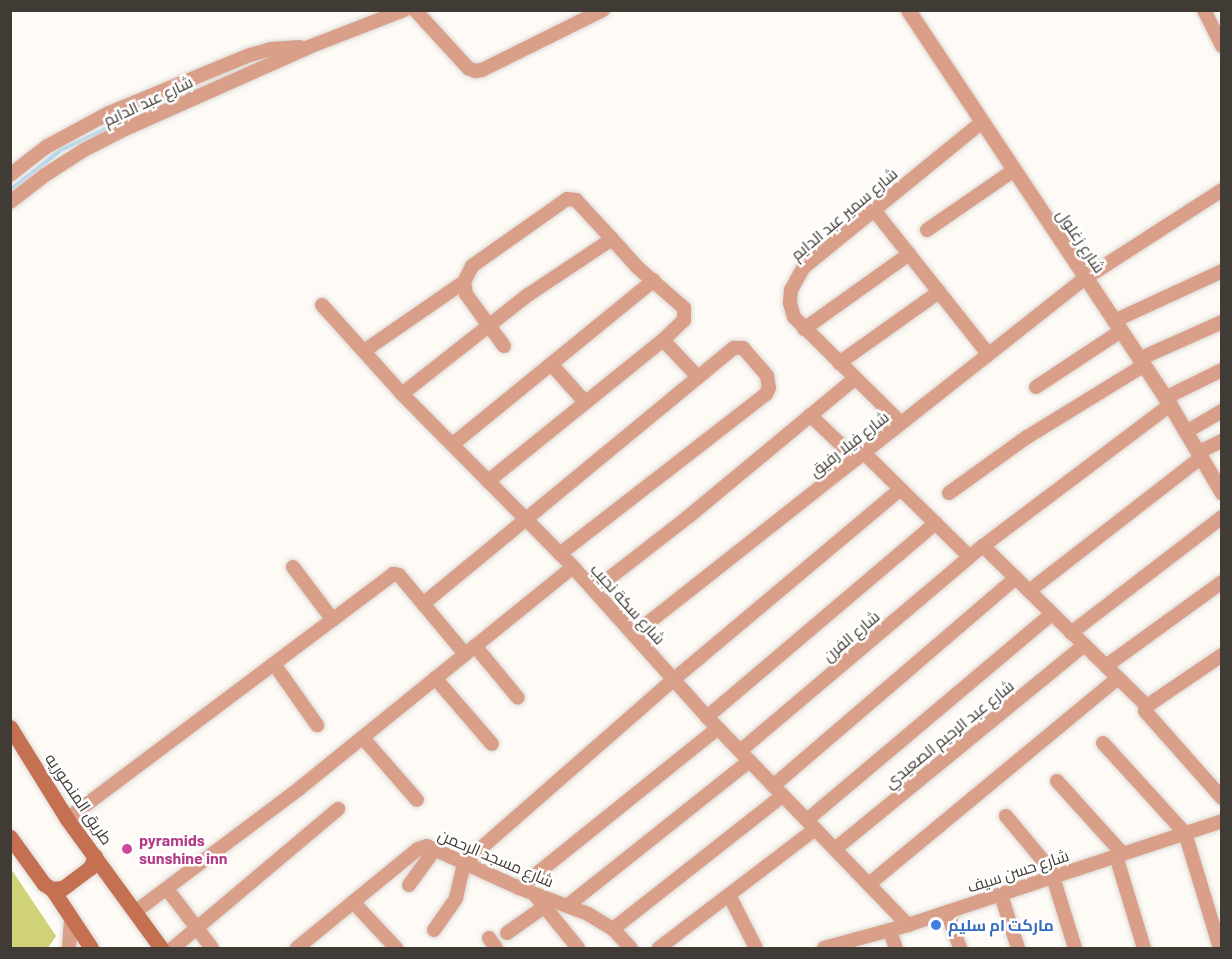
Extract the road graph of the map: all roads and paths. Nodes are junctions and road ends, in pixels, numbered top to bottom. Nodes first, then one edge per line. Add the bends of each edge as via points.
1 (404, 10) edge
2 (415, 10) edge
3 (603, 10) edge
4 (908, 10) edge
5 (1208, 12) edge
6 (1221, 46) edge
7 (309, 47) junction
8 (981, 123) junction
9 (46, 147) junction
10 (57, 167) junction
11 (1013, 171) junction
12 (10, 175) edge
13 (1221, 190) edge
14 (10, 202) edge
15 (874, 210) junction
16 (927, 230) dead end
17 (612, 239) junction
18 (909, 254) junction
19 (1221, 271) edge
20 (1084, 279) junction
21 (654, 280) junction
22 (464, 282) junction
23 (939, 292) junction
24 (322, 305) dead end
25 (1221, 322) edge
26 (488, 325) junction
27 (1117, 326) junction
28 (804, 329) junction
29 (663, 340) junction
30 (504, 346) dead end
31 (364, 351) junction
32 (988, 354) junction
33 (1141, 362) junction
34 (839, 363) junction
35 (551, 364) junction
36 (1221, 370) edge
37 (698, 377) junction
38 (854, 379) junction
39 (1036, 387) dead end
40 (402, 394) junction
41 (585, 402) junction
42 (1168, 402) junction
43 (1221, 411) edge
44 (810, 415) junction
45 (901, 423) junction
46 (1186, 432) junction
47 (1221, 441) edge
48 (453, 444) junction
49 (1200, 455) junction
50 (860, 456) junction
51 (488, 481) junction
52 (901, 489) junction
53 (949, 494) dead end
54 (1221, 494) edge
55 (1221, 517) edge
56 (527, 520) junction
57 (936, 523) junction
58 (983, 546) junction
59 (560, 554) junction
60 (970, 557) junction
61 (292, 567) dead end
62 (573, 567) junction
63 (1016, 578) junction
64 (1221, 582) edge
65 (594, 590) junction
66 (1029, 591) junction
67 (423, 604) junction
68 (1052, 614) junction
69 (333, 620) junction
70 (1071, 633) junction
71 (634, 634) junction
72 (1084, 645) junction
73 (470, 650) junction
74 (1221, 656) edge
75 (274, 664) junction
76 (1106, 666) junction
77 (435, 678) junction
78 (1118, 678) junction
79 (673, 680) junction
80 (518, 698) dead end
81 (1147, 706) junction
82 (707, 717) junction
83 (317, 725) dead end
84 (10, 727) edge
85 (718, 728) junction
86 (363, 738) junction
87 (1103, 743) dead end
88 (492, 744) dead end
89 (745, 756) junction
90 (1057, 781) dead end
91 (778, 790) junction
92 (1221, 798) edge
93 (417, 800) dead end
94 (338, 809) dead end
95 (1006, 816) dead end
96 (67, 819) junction
97 (1221, 821) edge
98 (811, 824) junction
99 (1185, 833) junction
100 (10, 837) edge
101 (435, 849) junction
102 (835, 849) junction
103 (1119, 855) junction
104 (95, 856) junction
105 (464, 863) junction
106 (1055, 877) junction
107 (869, 884) junction
108 (409, 885) dead end
109 (519, 888) junction
110 (52, 889) junction
111 (167, 889) junction
112 (533, 893) junction
113 (729, 895) junction
114 (1000, 895) junction
115 (353, 902) junction
116 (567, 906) junction
117 (544, 907) junction
118 (135, 912) junction
119 (947, 912) junction
120 (71, 918) junction
121 (908, 925) junction
122 (197, 929) junction
123 (613, 929) junction
124 (434, 930) dead end
125 (890, 931) junction
126 (507, 933) dead end
127 (69, 948) edge
128 (91, 948) edge
129 (161, 948) edge
130 (173, 948) edge
131 (212, 948) edge
132 (297, 948) edge
133 (396, 948) edge
134 (578, 948) edge
135 (631, 948) edge
136 (660, 948) edge
137 (756, 948) edge
138 (824, 948) edge
139 (896, 948) edge
140 (960, 948) edge
141 (1018, 948) edge
142 (1076, 948) edge
143 (1144, 948) edge
144 (1220, 948) edge

1 - 7 street, شارع عبد الدايم
2 - 3 street via 475,71
4 - 8 street, شارع زغلول
5 - 6 street
7 - 9 street, شارع عبد الدايم via 250,55 109,113
7 - 10 street, شارع عبد الدايم via 125,129
8 - 11 street, شارع زغلول
8 - 15 street, شارع سمير عبد الدايم
9 - 10 street
9 - 12 street, شارع عبد الدايم
10 - 14 street, شارع عبد الدايم
11 - 16 street
11 - 20 street, شارع زغلول
13 - 20 street, شارع فيلا رفيق
15 - 18 street
15 - 28 street, شارع سمير عبد الدايم via 795,278 790,303 794,318
17 - 21 street
17 - 22 street via 576,200 567,199 472,266
17 - 26 street
18 - 23 street
18 - 28 street
19 - 27 street
20 - 27 street, شارع زغلول
20 - 32 street, شارع فيلا رفيق
21 - 29 street via 686,311 684,320
21 - 35 street
22 - 26 street via 466,294
22 - 31 street
23 - 32 street
23 - 34 street
24 - 31 street, شارع سكة نجيب
25 - 33 street
26 - 30 street
26 - 40 street
27 - 33 street, شارع زغلول
27 - 39 street
28 - 34 street, شارع سمير عبد الدايم
29 - 37 street
29 - 41 street
31 - 40 street, شارع سكة نجيب
32 - 45 street, شارع فيلا رفيق
33 - 42 street, شارع زغلول
33 - 53 street
34 - 38 street, شارع سمير عبد الدايم
35 - 41 street
35 - 48 street
36 - 42 street, شارع الفرن
37 - 56 street
37 - 59 street via 739,347 767,376 769,388
38 - 44 street
38 - 45 street, شارع سمير عبد الدايم
40 - 48 street, شارع سكة نجيب
41 - 51 street
42 - 46 street, شارع زغلول
42 - 58 street, شارع الفرن
43 - 46 street
44 - 50 street
44 - 65 street
45 - 50 street, شارع فيلا رفيق
46 - 49 street, شارع زغلول
47 - 49 street
48 - 51 street, شارع سكة نجيب
49 - 54 street, شارع زغلول
49 - 66 street
50 - 52 street
50 - 71 street, شارع فيلا رفيق
51 - 56 street, شارع سكة نجيب
52 - 57 street
52 - 79 street
55 - 70 street
56 - 59 street, شارع سكة نجيب
56 - 67 street
57 - 60 street
57 - 82 street
58 - 60 street, شارع الفرن
58 - 63 street
59 - 62 street, شارع سكة نجيب
60 - 89 street, شارع الفرن
61 - 69 street
62 - 65 street, شارع سكة نجيب
62 - 73 street
63 - 66 street
63 - 91 street
64 - 76 street
65 - 71 street, شارع سكة نجيب
66 - 68 street
67 - 69 street via 399,575 393,574
67 - 73 street
68 - 70 street
68 - 98 street
69 - 75 street
70 - 72 street
71 - 79 street, شارع سكة نجيب
72 - 76 street
72 - 102 street, شارع عبد الرحيم الصعيدي
73 - 77 street
73 - 80 street
74 - 81 street
75 - 83 street
75 - 96 street
76 - 78 street
77 - 86 street
77 - 88 street
78 - 81 street
78 - 107 street
79 - 82 street, شارع سكة نجيب
79 - 105 street
81 - 92 street via 1146,713
82 - 85 street, شارع سكة نجيب
84 - 96 main road, طريق المنصوريه
85 - 89 street, شارع سكة نجيب
85 - 109 street
86 - 93 street
86 - 111 street
87 - 99 street
89 - 91 street, شارع سكة نجيب
89 - 116 street, شارع الفرن
90 - 103 street
91 - 98 street, شارع سكة نجيب
91 - 123 street
94 - 122 street
95 - 106 street
96 - 104 main road, طريق المنصوريه
97 - 99 street, شارع حسن سيف
98 - 102 street, شارع سكة نجيب
98 - 113 street
99 - 103 street, شارع حسن سيف
99 - 144 street
100 - 110 main road via 44,884
101 - 105 street, شارع مسجد الرحمن
101 - 108 street
101 - 115 street, شارع مسجد الرحمن via 418,849
102 - 107 street, شارع سكة نجيب
103 - 106 street, شارع حسن سيف
103 - 143 street
104 - 110 main road via 90,868 63,888
104 - 118 main road, طريق المنصوريه
105 - 109 street, شارع مسجد الرحمن
105 - 124 street via 456,898
106 - 114 street, شارع حسن سيف
106 - 142 street
107 - 121 street, شارع سكة نجيب
109 - 112 street, شارع مسجد الرحمن
110 - 120 main road
111 - 118 street
111 - 122 street
112 - 116 street, شارع مسجد الرحمن
112 - 117 street
113 - 136 street
113 - 137 street
114 - 119 street, شارع حسن سيف
114 - 141 street
115 - 132 street, شارع مسجد الرحمن
115 - 133 street
116 - 123 street, شارع مسجد الرحمن
117 - 126 street
117 - 134 street
118 - 129 main road, طريق المنصوريه
119 - 121 street, شارع حسن سيف
119 - 140 street
120 - 127 street
120 - 128 main road
121 - 125 street, شارع حسن سيف
122 - 130 street
122 - 131 street
123 - 135 street, شارع مسجد الرحمن
125 - 138 street, شارع حسن سيف
125 - 139 street

